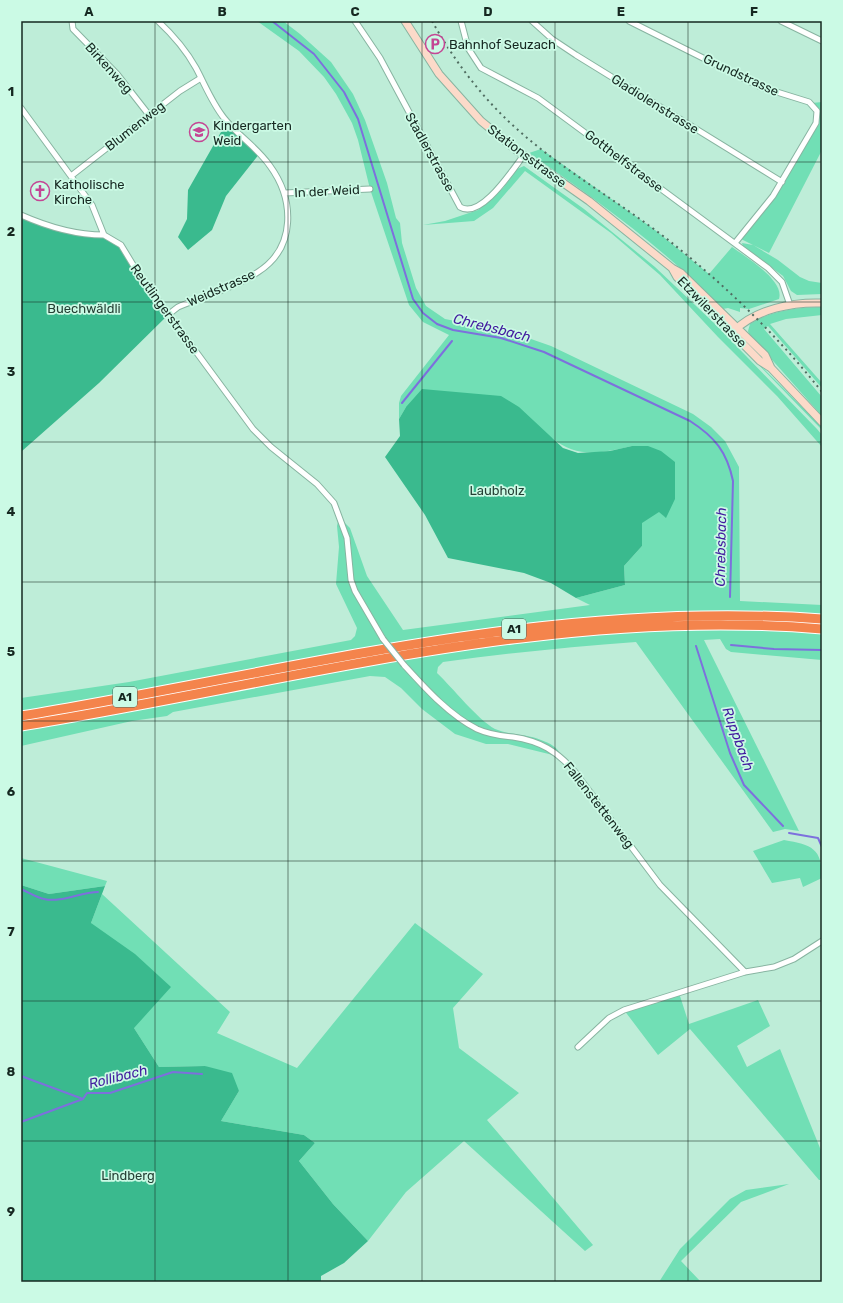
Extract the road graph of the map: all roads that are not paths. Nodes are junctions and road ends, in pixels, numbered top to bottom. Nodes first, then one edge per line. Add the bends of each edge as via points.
1 (72, 21) edge
2 (158, 21) edge
3 (355, 21) edge
4 (405, 21) edge
5 (461, 21) edge
6 (532, 21) edge
7 (629, 21) edge
8 (781, 21) edge
9 (822, 41) edge
10 (201, 78) junction
11 (21, 108) edge
12 (149, 115) junction
13 (524, 155) junction
14 (70, 176) junction
15 (782, 182) junction
16 (370, 189) dead end
17 (285, 193) junction
18 (21, 216) edge
19 (104, 235) junction
20 (735, 243) junction
21 (672, 268) joint
22 (822, 303) edge
23 (790, 305) junction
24 (169, 314) junction
25 (735, 330) junction
26 (822, 422) edge
27 (329, 496) joint
28 (822, 619) edge
29 (822, 629) edge
30 (21, 712) edge
31 (40, 713) junction
32 (21, 716) edge
33 (22, 726) edge
34 (822, 941) edge
35 (745, 972) junction
36 (578, 1047) dead end

1 - 12 street, Birkenweg via 73,29 117,74
2 - 10 street, Weidstrasse via 182,47
3 - 13 street, Stadlerstrasse via 380,58 460,206 468,210 473,209 489,198
4 - 13 main road, Stationsstrasse via 452,91 481,121
5 - 20 street, Gotthelfstrasse via 468,48 481,68 538,98
6 - 15 street, Gladiolenstrasse via 570,51
7 - 15 street, Grundstrasse via 757,85 814,105 818,114 816,123
8 - 9 street
10 - 12 street, Blumenweg
10 - 17 street, Weidstrasse via 219,112 263,156
11 - 14 street
12 - 14 street, Blumenweg
13 - 21 main road, Stationsstrasse via 589,201
14 - 19 street via 92,205
15 - 20 street, Grundstrasse via 763,210
16 - 17 street, In der Weid
17 - 24 street, Weidstrasse via 288,228 283,243 272,260 253,275 178,307
18 - 19 street via 58,229 85,235
19 - 24 street, Reutlingerstrasse via 121,245 138,274
20 - 23 street, Gotthelfstrasse via 775,274 785,288
21 - 25 main road, Etzwilerstrasse via 677,277
22 - 23 main road
23 - 25 main road via 747,320
24 - 27 street, Reutlingerstrasse via 224,393 253,429
25 - 26 main road, Etzwilerstrasse via 760,361 771,368
27 - 35 street, Fallenstettenweg, bridge via 347,538 351,580 355,591 383,639 404,665 442,703 470,725 489,733 544,745 561,757 667,894
28 - 31 highway, A1 via 665,616 581,621 514,629 344,655
29 - 33 highway, A1 via 743,624 688,625 520,637 342,665
30 - 31 highway, A1
31 - 32 highway, A1
34 - 35 street via 794,959
35 - 36 street via 624,1010 609,1018

